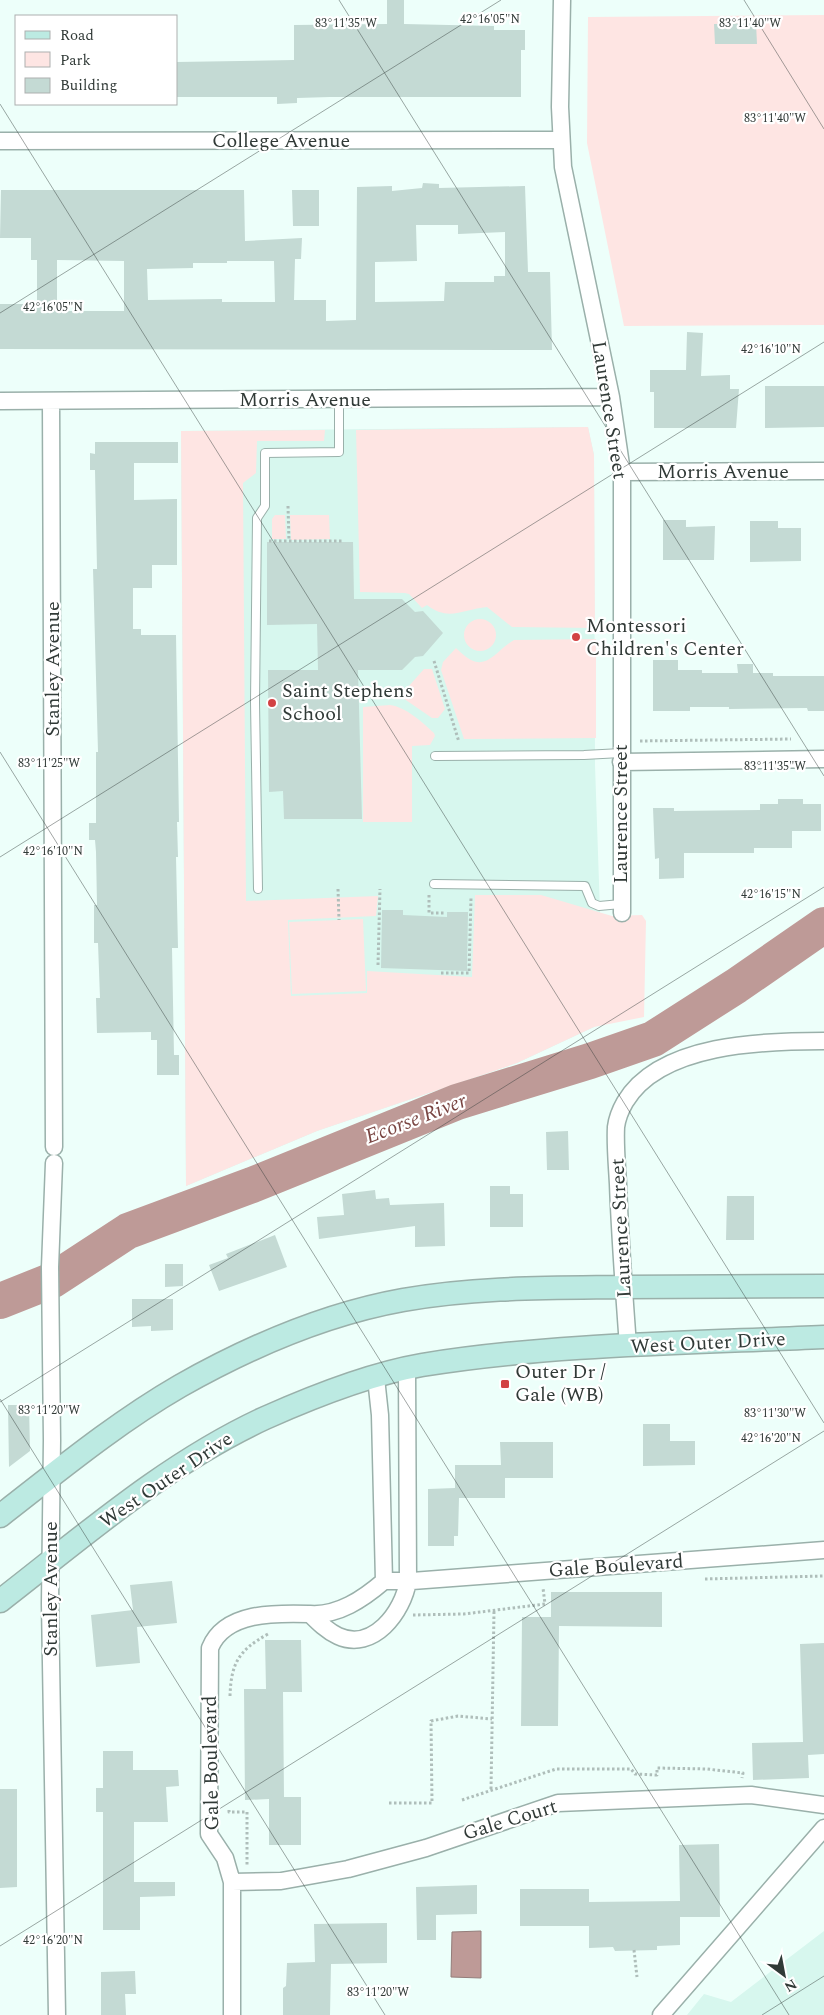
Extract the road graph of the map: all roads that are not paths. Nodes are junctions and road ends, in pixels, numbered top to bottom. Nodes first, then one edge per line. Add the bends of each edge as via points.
1 (562, 0) edge
2 (561, 140) junction
3 (0, 141) edge
4 (611, 397) junction
5 (339, 399) junction
6 (0, 401) edge
7 (51, 401) junction
8 (824, 471) edge
9 (622, 472) junction
10 (434, 756) dead end
11 (621, 757) junction
12 (824, 759) edge
13 (431, 887) road end
14 (258, 889) dead end
15 (622, 908) joint
16 (824, 1041) edge
17 (54, 1146) dead end
18 (54, 1163) dead end
19 (824, 1286) edge
20 (623, 1287) junction
21 (824, 1337) edge
22 (628, 1346) junction
23 (408, 1369) junction
24 (376, 1378) junction
25 (51, 1477) junction
26 (0, 1516) edge
27 (824, 1550) edge
28 (50, 1562) junction
29 (384, 1581) junction
30 (408, 1581) junction
31 (0, 1601) edge
32 (310, 1614) junction
33 (824, 1805) edge
34 (824, 1828) edge
35 (232, 1882) junction
36 (57, 2015) edge
37 (232, 2015) edge
38 (661, 2015) edge

1 - 2 street, Laurence Street
2 - 3 street, College Avenue
2 - 4 street, Laurence Street via 563,166
4 - 5 street, Morris Avenue
4 - 9 street, Laurence Street
5 - 7 street, Morris Avenue
5 - 14 lane via 339,452 265,452 265,506 256,518
6 - 7 street, Morris Avenue
7 - 17 street, Stanley Avenue
8 - 9 street, Morris Avenue
9 - 11 street, Laurence Street
10 - 11 lane
11 - 12 street
11 - 15 street, Laurence Street
13 - 15 lane via 471,884 585,886 592,903
16 - 20 street, Laurence Street via 740,1045 688,1056 662,1068 638,1086 625,1102 616,1128
18 - 25 street, Stanley Avenue via 50,1267
19 - 20 main road
20 - 22 street, Laurence Street
20 - 25 main road via 469,1291 402,1300 331,1318 253,1349 179,1387 120,1424
21 - 22 main road, West Outer Drive
22 - 23 main road, West Outer Drive via 521,1354
23 - 24 main road, West Outer Drive
23 - 30 street
24 - 28 main road, West Outer Drive via 324,1393 228,1437 139,1494
24 - 29 street via 380,1415
25 - 26 main road
25 - 28 street, Stanley Avenue
27 - 30 street, Gale Boulevard
28 - 31 main road, West Outer Drive
28 - 36 street, Stanley Avenue
29 - 30 street, Gale Boulevard
29 - 32 street, Gale Boulevard via 353,1604 320,1615
30 - 32 street via 399,1608 388,1623 361,1639 338,1636
32 - 35 street, Gale Boulevard via 274,1613 252,1617 222,1632 210,1648 209,1834 224,1858
33 - 35 street, Gale Court via 751,1796 558,1803 426,1848 348,1869 281,1881
34 - 38 street
35 - 37 street, Gale Boulevard

